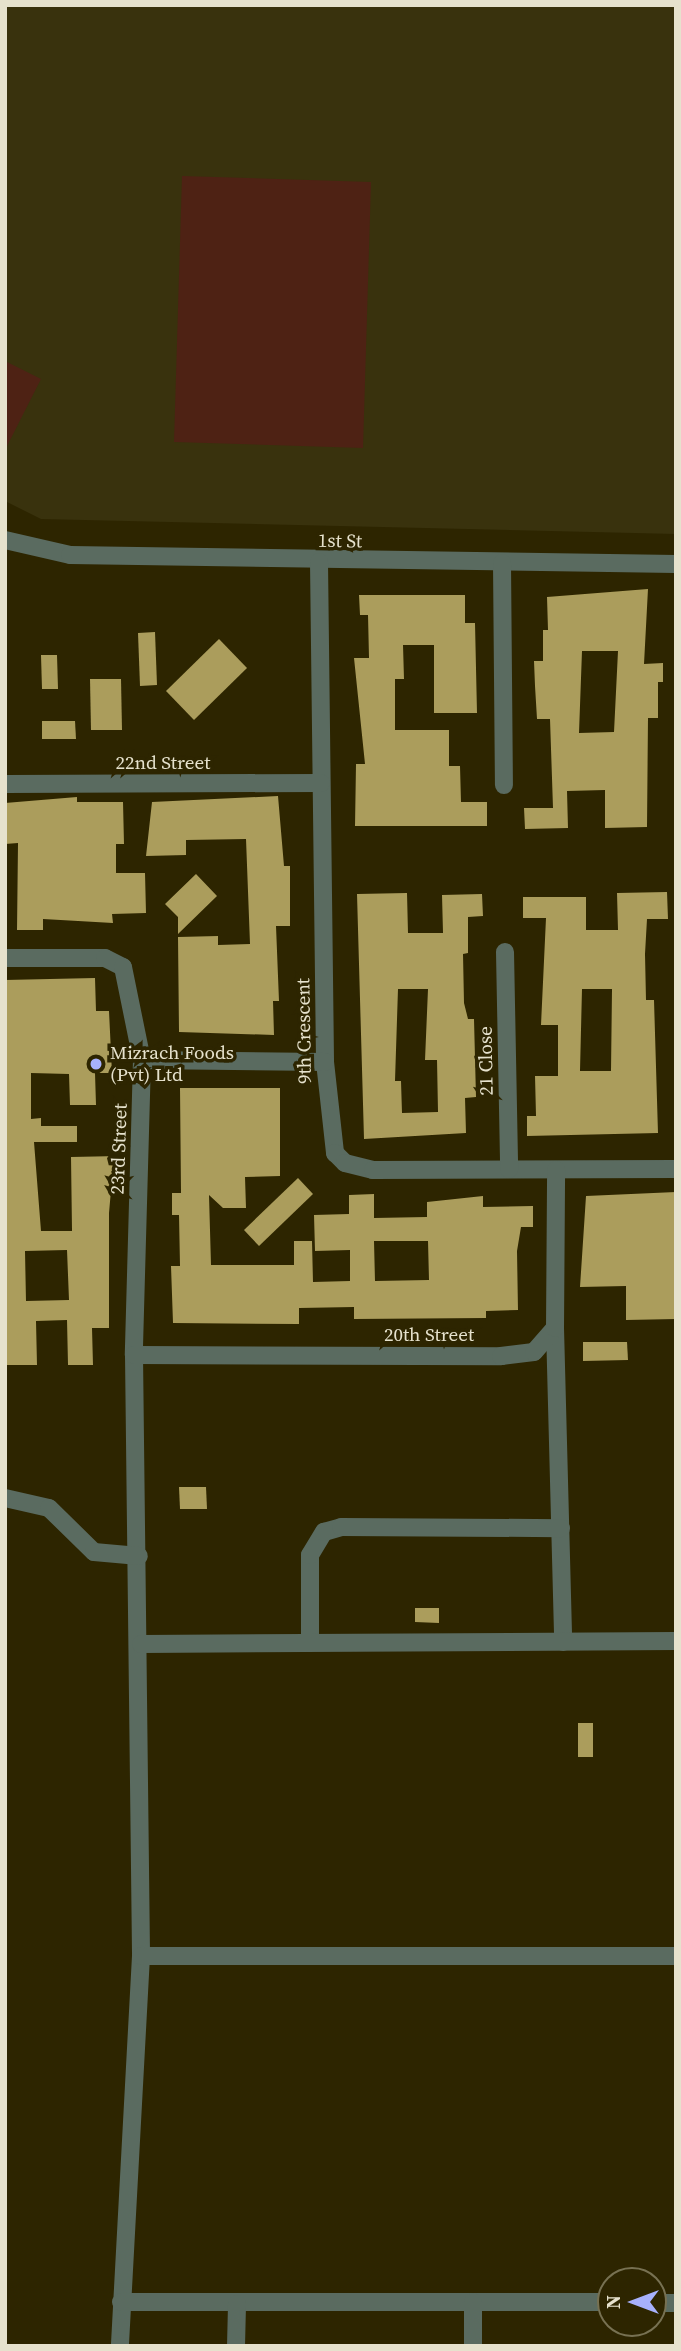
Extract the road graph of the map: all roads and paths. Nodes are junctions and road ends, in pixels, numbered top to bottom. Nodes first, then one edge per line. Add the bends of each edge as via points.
1 (5, 540) edge
2 (319, 562) junction
3 (502, 563) junction
4 (676, 564) edge
5 (321, 783) junction
6 (5, 784) edge
7 (504, 785) dead end
8 (505, 952) dead end
9 (5, 958) edge
10 (142, 1060) junction
11 (325, 1062) junction
12 (509, 1169) junction
13 (676, 1169) edge
14 (556, 1170) junction
15 (555, 1328) junction
16 (134, 1355) junction
17 (5, 1498) edge
18 (561, 1528) junction
19 (139, 1556) junction
20 (676, 1641) edge
21 (563, 1642) junction
22 (310, 1643) junction
23 (141, 1644) junction
24 (141, 1956) junction
25 (676, 1956) edge
26 (121, 2302) junction
27 (472, 2302) junction
28 (597, 2302) edge
29 (237, 2304) junction
30 (120, 2346) edge
31 (236, 2346) edge
32 (473, 2346) edge

1 - 2 street, 1st St via 69,555
2 - 3 street, 1st St
2 - 5 street, 9th Crescent
3 - 4 street, 1st St
3 - 7 street
5 - 6 street, 22nd Street
5 - 11 street, 9th Crescent
8 - 12 street, 21 Close
9 - 10 street, 23rd Street via 104,958 123,967
10 - 11 street
10 - 16 street, 23rd Street
11 - 12 street, 9th Crescent via 331,1141 345,1163 373,1170
12 - 14 street, 9th Crescent
13 - 14 street, 9th Crescent
14 - 15 street
15 - 16 street, 20th Street via 534,1352 501,1356
15 - 18 street
16 - 19 street, 23rd Street
17 - 19 street via 50,1508 94,1552
18 - 21 street
18 - 22 street via 341,1527 324,1532 310,1555
19 - 23 street, 23rd Street
20 - 21 street
21 - 22 street
22 - 23 street
23 - 24 street, 23rd Street
24 - 25 street
24 - 26 street, 23rd Street
26 - 29 street
26 - 30 street, 23rd Street
27 - 28 street
27 - 29 street
27 - 32 street
29 - 31 street

